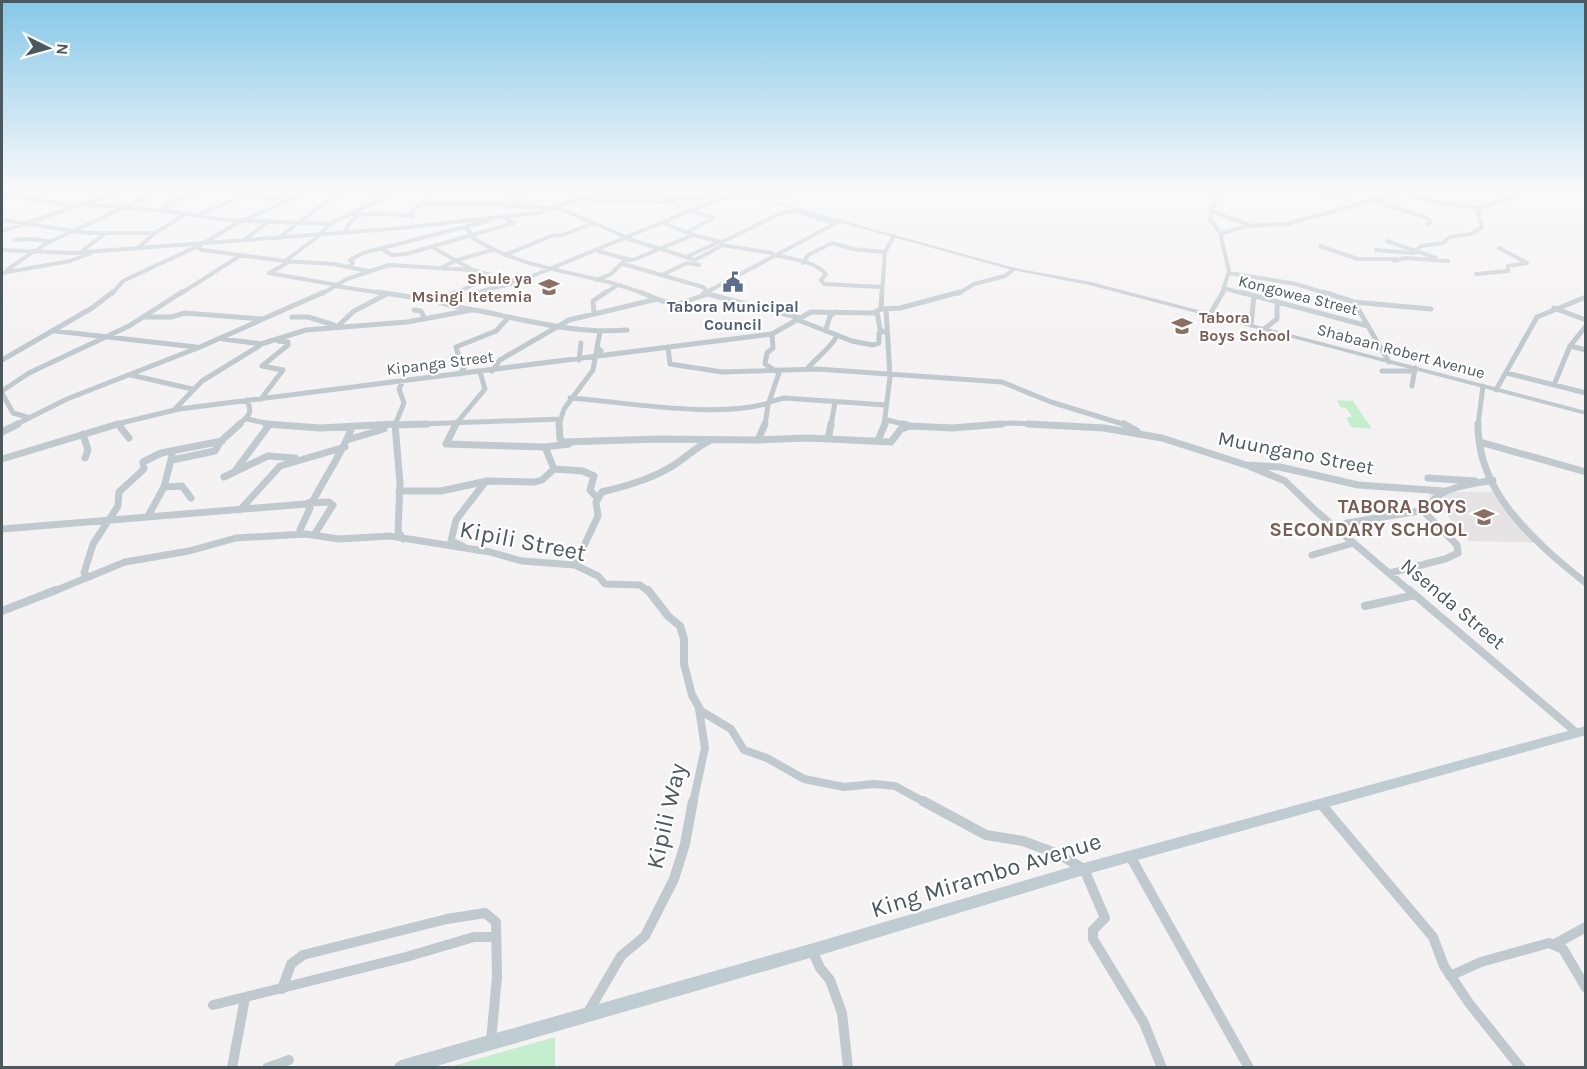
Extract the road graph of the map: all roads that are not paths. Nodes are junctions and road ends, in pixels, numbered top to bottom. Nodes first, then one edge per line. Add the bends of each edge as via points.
1 (57, 239) edge
2 (98, 239) edge
3 (149, 239) edge
4 (210, 239) edge
5 (263, 239) edge
6 (314, 239) edge
7 (416, 239) edge
8 (460, 239) edge
9 (474, 239) edge
10 (480, 239) edge
11 (544, 239) edge
12 (622, 239) edge
13 (631, 239) edge
14 (684, 239) edge
15 (707, 239) edge
16 (730, 239) edge
17 (803, 239) edge
18 (892, 239) edge
19 (904, 239) edge
20 (1223, 239) edge
21 (1448, 239) edge
22 (14, 240) dead end
23 (244, 240) joint
24 (1388, 241) dead end
25 (51, 242) junction
26 (479, 242) junction
27 (722, 243) junction
28 (200, 245) junction
29 (379, 246) junction
30 (1320, 246) dead end
31 (432, 247) junction
32 (138, 248) junction
33 (1499, 248) dead end
34 (660, 249) junction
35 (2, 250) edge
36 (96, 250) junction
37 (492, 250) junction
38 (1376, 250) dead end
39 (1416, 250) junction
40 (35, 251) junction
41 (595, 251) junction
42 (81, 252) junction
43 (885, 252) junction
44 (775, 253) junction
45 (241, 255) junction
46 (505, 255) junction
47 (1397, 259) junction
48 (455, 261) junction
49 (631, 261) junction
50 (1441, 261) junction
51 (1448, 261) dead end
52 (287, 262) junction
53 (803, 263) junction
54 (623, 264) junction
55 (699, 265) dead end
56 (1374, 265) dead end
57 (348, 267) junction
58 (440, 268) junction
59 (551, 269) junction
60 (1014, 269) junction
61 (474, 270) junction
62 (369, 271) junction
63 (1229, 273) junction
64 (2, 274) edge
65 (1476, 274) dead end
66 (662, 275) junction
67 (493, 276) junction
68 (597, 280) junction
69 (517, 283) junction
70 (336, 285) junction
71 (616, 286) junction
72 (881, 287) junction
73 (1223, 288) junction
74 (705, 292) junction
75 (387, 294) junction
76 (474, 294) dead end
77 (1254, 296) junction
78 (1586, 297) edge
79 (663, 300) junction
80 (435, 301) junction
81 (1574, 301) junction
82 (1277, 302) junction
83 (1354, 302) junction
84 (1586, 305) edge
85 (1554, 308) junction
86 (1431, 309) dead end
87 (414, 310) dead end
88 (472, 310) junction
89 (881, 310) junction
90 (835, 312) junction
91 (594, 314) junction
92 (1210, 314) junction
93 (145, 317) junction
94 (292, 317) dead end
95 (266, 318) junction
96 (508, 318) junction
97 (425, 319) junction
98 (799, 319) junction
99 (1586, 320) edge
100 (1251, 325) junction
101 (338, 326) junction
102 (1368, 326) junction
103 (1586, 326) edge
104 (554, 327) junction
105 (825, 329) junction
106 (1264, 329) junction
107 (52, 330) junction
108 (627, 330) dead end
109 (882, 331) junction
110 (600, 332) junction
111 (772, 334) junction
112 (889, 335) junction
113 (106, 338) junction
114 (836, 338) junction
115 (220, 339) junction
116 (275, 340) junction
117 (264, 343) junction
118 (581, 343) dead end
119 (1570, 346) junction
120 (200, 347) junction
121 (668, 347) junction
122 (597, 348) junction
123 (1586, 350) edge
124 (612, 355) junction
125 (595, 358) junction
126 (2, 360) edge
127 (579, 360) junction
128 (1389, 362) junction
129 (807, 369) junction
130 (492, 370) junction
131 (776, 370) junction
132 (1415, 370) junction
133 (1382, 371) dead end
134 (480, 372) junction
135 (1507, 373) junction
136 (460, 374) junction
137 (890, 374) junction
138 (131, 375) junction
139 (403, 381) junction
140 (1554, 385) junction
141 (1412, 386) dead end
142 (1483, 386) junction
143 (192, 389) junction
144 (1496, 390) junction
145 (2, 392) edge
146 (1586, 393) edge
147 (570, 398) junction
148 (261, 399) junction
149 (247, 400) junction
150 (835, 402) junction
151 (769, 403) junction
152 (886, 405) junction
153 (174, 410) junction
154 (1586, 413) edge
155 (29, 417) junction
156 (246, 418) junction
157 (561, 419) junction
158 (887, 420) junction
159 (460, 423) junction
160 (118, 424) junction
161 (269, 425) junction
162 (395, 425) junction
163 (910, 426) junction
164 (352, 427) junction
165 (2, 432) edge
166 (83, 434) junction
167 (1145, 434) junction
168 (129, 438) dead end
169 (828, 439) junction
170 (714, 440) junction
171 (759, 440) junction
172 (878, 440) junction
173 (222, 441) junction
174 (1480, 442) junction
175 (346, 443) junction
176 (571, 443) junction
177 (545, 447) junction
178 (171, 451) junction
179 (85, 458) dead end
180 (2, 459) edge
181 (298, 459) junction
182 (172, 460) junction
183 (1246, 465) junction
184 (554, 469) junction
185 (235, 471) junction
186 (1586, 472) edge
187 (224, 477) dead end
188 (1428, 478) dead end
189 (1493, 480) junction
190 (486, 481) junction
191 (1484, 482) junction
192 (165, 487) junction
193 (399, 491) junction
194 (1443, 491) junction
195 (191, 498) dead end
196 (597, 498) junction
197 (308, 503) junction
198 (240, 510) junction
199 (1425, 510) junction
200 (148, 516) junction
201 (107, 520) junction
202 (1336, 528) junction
203 (2, 530) edge
204 (302, 534) junction
205 (314, 535) junction
206 (403, 539) junction
207 (1354, 543) junction
208 (474, 550) junction
209 (1312, 555) dead end
210 (575, 565) junction
211 (1390, 573) junction
212 (88, 576) junction
213 (1586, 583) edge
214 (1415, 595) junction
215 (1365, 606) dead end
216 (2, 610) edge
217 (699, 709) junction
218 (1582, 732) edge
219 (1320, 804) junction
220 (1130, 856) junction
221 (1084, 869) junction
222 (1586, 927) edge
223 (496, 937) junction
224 (1555, 944) junction
225 (812, 950) junction
226 (1450, 976) junction
227 (1586, 988) edge
228 (282, 989) junction
229 (245, 998) junction
230 (213, 1005) dead end
231 (586, 1015) junction
232 (491, 1041) junction
233 (289, 1060) dead end
234 (232, 1068) edge
235 (267, 1068) edge
236 (401, 1068) edge
237 (848, 1068) edge
238 (1162, 1068) edge
239 (1249, 1068) edge
240 (1521, 1068) edge

1 - 25 street
2 - 42 street
3 - 32 street
4 - 28 street
5 - 23 street
6 - 52 street
7 - 29 street
8 - 31 street
9 - 26 street
10 - 26 street
11 - 46 street
12 - 41 street
13 - 34 street
14 - 34 street
15 - 27 street
16 - 27 street
17 - 44 street
18 - 43 street
19 - 60 street, Shabaan Robert Avenue
20 - 63 street
21 - 39 street
22 - 25 street
23 - 28 street
24 - 39 street
25 - 40 street
26 - 37 street
27 - 34 street via 696,260
27 - 44 street
28 - 32 street
28 - 45 street via 200,250
28 - 107 street via 124,281 92,308
29 - 31 street via 396,255
29 - 57 street via 349,260 353,262
30 - 47 street via 1358,258
31 - 48 street
32 - 36 street
33 - 65 street via 1527,263 1508,266 1508,271
34 - 49 street
35 - 40 street
36 - 42 street
36 - 64 street via 76,260
37 - 46 street
37 - 48 street
38 - 39 street
39 - 50 street
40 - 42 street
40 - 64 street
41 - 49 street
41 - 59 street
43 - 53 street via 832,243 808,255
43 - 72 street
44 - 53 street
44 - 74 street
45 - 52 street
45 - 93 street
46 - 59 street
47 - 50 street
47 - 56 street
48 - 58 street
48 - 61 street
49 - 54 street via 625,260
50 - 51 street
52 - 57 street
52 - 70 street via 269,273
53 - 72 street via 825,272 821,280 824,284
54 - 66 street
54 - 68 street
55 - 66 street via 687,263
57 - 62 street
58 - 61 street
58 - 62 street via 393,264
59 - 68 street
59 - 69 street
60 - 89 street, Kipanga Street via 956,295
60 - 92 street, Shabaan Robert Avenue via 1076,280
61 - 67 street
62 - 70 street
63 - 73 street
63 - 83 street via 1296,284
66 - 74 street via 703,287
67 - 69 street
67 - 80 street
68 - 71 street
69 - 76 street via 498,289 488,287
70 - 75 street
70 - 95 street
71 - 79 street
71 - 91 street via 592,302
72 - 89 street
73 - 77 street, Kongowea Street
73 - 92 street
74 - 79 street via 680,304
74 - 98 street
75 - 80 street
75 - 101 street via 354,311
77 - 82 street, Kongowea Street
77 - 100 street
78 - 81 street
79 - 91 street
80 - 88 street
81 - 84 street
81 - 85 street
82 - 102 street, Kongowea Street
82 - 106 street via 1277,319
83 - 86 street
83 - 102 street
85 - 99 street
85 - 135 street via 1531,325
87 - 97 street via 421,311
88 - 96 street
88 - 97 street
89 - 90 street, Kipanga Street
89 - 109 street
89 - 112 street
90 - 98 street, Kipanga Street via 811,312
90 - 105 street
91 - 104 street
92 - 100 street, Shabaan Robert Avenue
93 - 95 street via 185,313
93 - 113 street
94 - 101 street via 308,317
95 - 115 street
96 - 104 street
96 - 136 street via 488,337 456,347 458,354 468,361
97 - 101 street
98 - 105 street
98 - 111 street, Kipanga Street
100 - 106 street, Shabaan Robert Avenue
101 - 116 street via 305,330
102 - 128 street
103 - 119 street
104 - 110 street
104 - 130 street via 500,360
105 - 114 street
106 - 128 street, Shabaan Robert Avenue
107 - 113 street
107 - 126 street
108 - 110 street
109 - 112 street
109 - 114 street via 876,345
110 - 122 street
111 - 121 street, Kipanga Street
111 - 131 street via 773,348 765,364
112 - 137 street
113 - 120 street
113 - 145 street via 29,373
114 - 129 street
115 - 117 street
115 - 120 street
116 - 117 street
116 - 148 street via 288,345 262,366 283,370
117 - 143 street
118 - 127 street
119 - 123 street
119 - 140 street
120 - 138 street
121 - 124 street, Kipanga Street
121 - 131 street, Muungano Street via 668,361 675,366 722,372
122 - 124 street
122 - 125 street
124 - 125 street, Kipanga Street
125 - 127 street, Kipanga Street
125 - 147 street via 593,371
127 - 130 street, Kipanga Street
128 - 132 street, Shabaan Robert Avenue
129 - 131 street, Muungano Street
129 - 137 street, Muungano Street
130 - 134 street, Kipanga Street
131 - 151 street via 779,373
132 - 133 street
132 - 141 street
132 - 142 street, Shabaan Robert Avenue
134 - 136 street, Kipanga Street
134 - 159 street via 485,389 472,401
135 - 140 street
135 - 144 street
136 - 139 street, Kipanga Street
137 - 152 street
137 - 167 street, Muungano Street via 1006,383
138 - 143 street
138 - 155 street
139 - 148 street, Kipanga Street
139 - 162 street via 399,389 404,403
140 - 146 street
142 - 144 street, Shabaan Robert Avenue
142 - 174 street via 1478,423
143 - 153 street
144 - 154 street, Shabaan Robert Avenue
145 - 155 street via 7,407 16,416
147 - 151 street via 710,408 757,408
147 - 157 street
148 - 149 street, Kipanga Street
149 - 153 street, Kipanga Street
149 - 156 street via 252,412
150 - 151 street via 784,398
150 - 152 street
150 - 169 street
151 - 171 street via 765,430
152 - 158 street
153 - 160 street, Kipanga Street
155 - 165 street
156 - 161 street
156 - 173 street
157 - 159 street
157 - 176 street via 560,439
158 - 163 street, Muungano Street
158 - 172 street
159 - 162 street
159 - 177 street via 446,444
160 - 166 street, Kipanga Street
160 - 168 street
161 - 164 street
161 - 185 street
162 - 164 street
162 - 175 street
162 - 193 street
163 - 167 street, Muungano Street via 952,428 1012,423
163 - 172 street via 901,429 891,442
164 - 175 street
166 - 179 street via 88,450
166 - 180 street, Kipanga Street
167 - 183 street, Muungano Street
169 - 171 street
169 - 172 street
170 - 171 street
170 - 176 street
170 - 196 street via 696,447 670,467 635,484 604,491
173 - 178 street
173 - 182 street via 214,452
174 - 186 street
174 - 189 street
175 - 181 street
175 - 197 street via 313,501
176 - 177 street
177 - 184 street
178 - 182 street
178 - 201 street via 143,462 144,469 118,493 118,506
181 - 185 street via 270,456
181 - 198 street via 276,468
182 - 192 street
183 - 194 street, Muungano Street via 1280,467 1358,485
183 - 202 street, Nsenda Street via 1285,481
184 - 190 street via 543,480
184 - 196 street via 583,471 594,476 590,490
185 - 187 street
188 - 191 street
189 - 191 street, Muungano Street
189 - 213 street via 1522,526
190 - 193 street via 444,490
190 - 208 street via 458,514 451,531 452,542
191 - 194 street, Muungano Street
192 - 195 street via 182,486
192 - 200 street
193 - 206 street via 398,531
194 - 199 street
196 - 210 street via 598,516
197 - 198 street
197 - 204 street
197 - 205 street via 333,505
198 - 200 street
199 - 202 street
199 - 211 street via 1457,545 1458,553
200 - 201 street
201 - 203 street
201 - 212 street via 92,547 84,573
202 - 207 street, Nsenda Street
204 - 205 street, Kipili Street
204 - 212 street, Kipili Street via 236,538 189,551 131,560
205 - 206 street, Kipili Street via 339,539 381,535
206 - 208 street, Kipili Street
207 - 209 street
207 - 211 street, Nsenda Street
208 - 210 street, Kipili Street via 522,561
210 - 217 street, Kipili Street via 607,585 640,585 647,589 680,626 684,664
211 - 214 street, Nsenda Street
212 - 216 street, Kipili Street
214 - 215 street
214 - 218 street, Nsenda Street
217 - 221 street via 731,729 744,750 801,778 844,788 895,786 986,835 1030,843
217 - 231 street, Kipili Way via 705,748 674,879 645,936 618,961
218 - 219 main road, King Mirambo Avenue
219 - 220 main road, King Mirambo Avenue
219 - 226 street via 1433,937
220 - 221 main road, King Mirambo Avenue
220 - 239 street
221 - 225 main road, King Mirambo Avenue
221 - 238 street via 1106,918 1093,930 1093,939 1136,1008
222 - 224 street
223 - 228 street via 445,944
223 - 228 street via 494,918 479,913 340,944 294,961
223 - 232 street
224 - 226 street via 1481,962
224 - 227 street via 1563,949
225 - 231 main road, King Mirambo Avenue
225 - 237 street via 843,1013
226 - 240 street
228 - 229 street
229 - 230 street
229 - 234 street
231 - 232 main road, King Mirambo Avenue
232 - 236 main road, King Mirambo Avenue
233 - 235 street

